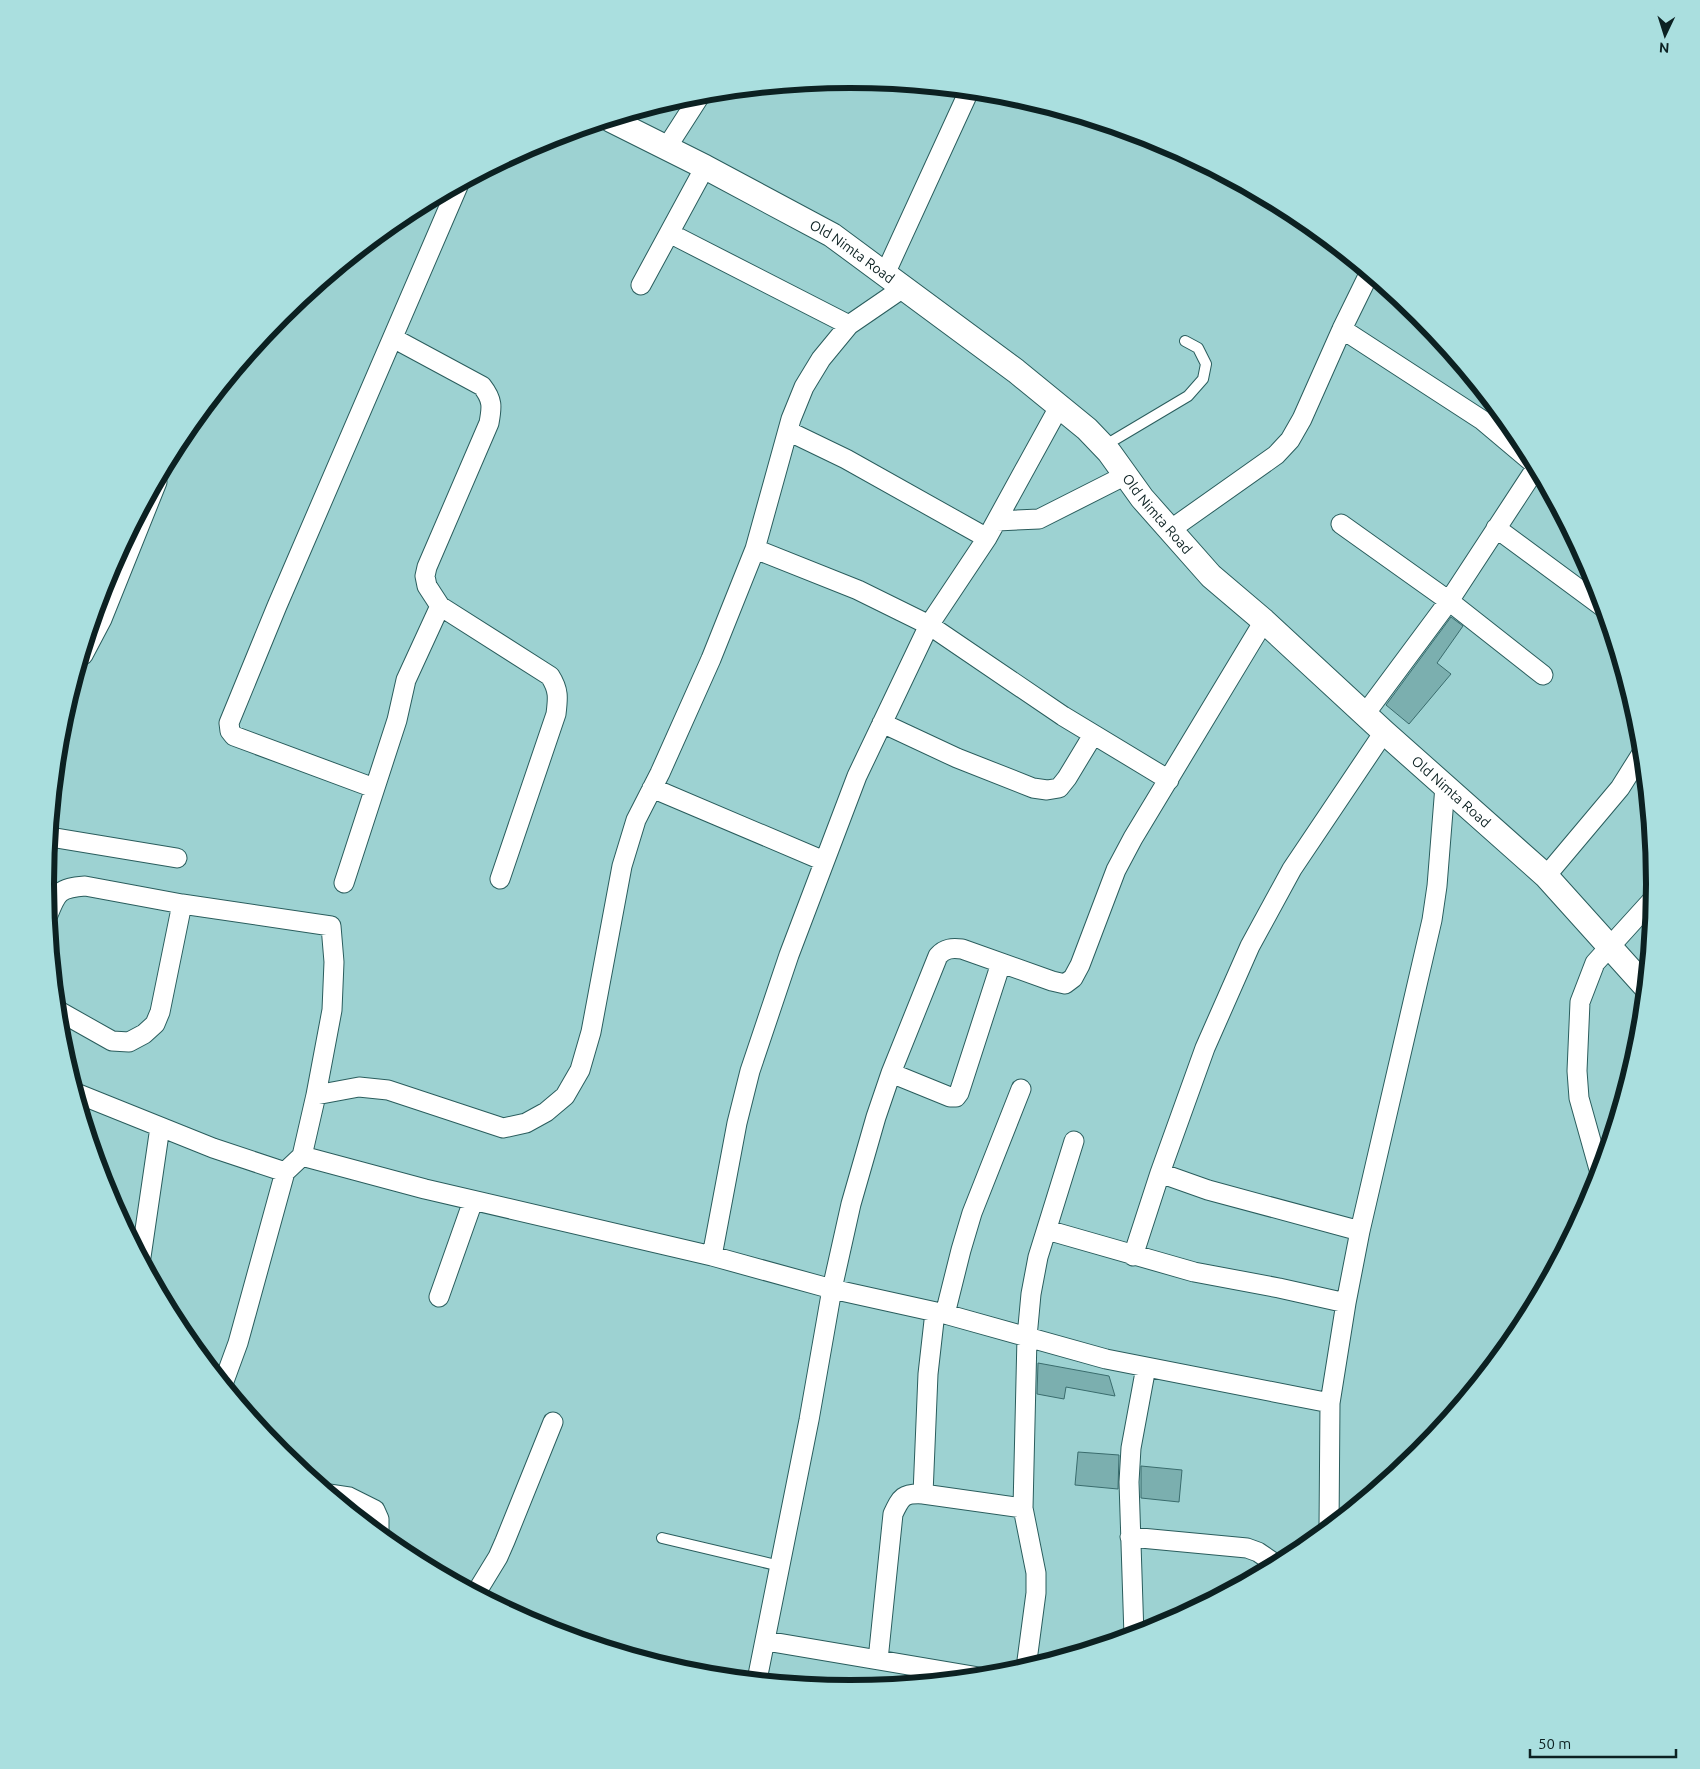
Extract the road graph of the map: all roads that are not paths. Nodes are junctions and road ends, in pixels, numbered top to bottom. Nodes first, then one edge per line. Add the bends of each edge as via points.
1 (966, 97) edge
2 (695, 104) edge
3 (618, 123) edge
4 (667, 147) junction
5 (705, 167) junction
6 (455, 193) edge
7 (679, 238) dead end
8 (884, 274) junction
9 (1366, 278) edge
10 (641, 285) dead end
11 (904, 288) junction
12 (849, 325) junction
13 (1342, 328) junction
14 (393, 338) junction
15 (1184, 341) dead end
16 (1059, 407) junction
17 (788, 431) junction
18 (1104, 446) junction
19 (1517, 449) edge
20 (1532, 474) edge
21 (1126, 475) junction
22 (997, 521) junction
23 (140, 524) edge
24 (1341, 524) dead end
25 (1496, 528) junction
26 (1170, 530) junction
27 (987, 538) junction
28 (755, 549) junction
29 (1593, 600) edge
30 (1449, 601) junction
31 (440, 606) junction
32 (1264, 622) junction
33 (929, 625) junction
34 (95, 632) edge
35 (1543, 674) dead end
36 (1365, 714) junction
37 (882, 723) junction
38 (1384, 732) junction
39 (1093, 736) junction
40 (1637, 766) edge
41 (1169, 780) junction
42 (1445, 786) junction
43 (374, 788) junction
44 (652, 788) junction
45 (55, 838) edge
46 (177, 858) dead end
47 (824, 861) junction
48 (1546, 876) junction
49 (500, 879) dead end
50 (344, 883) dead end
51 (54, 902) edge
52 (182, 904) junction
53 (1646, 907) edge
54 (1609, 946) junction
55 (1001, 963) junction
56 (1640, 980) edge
57 (65, 1015) edge
58 (891, 1073) junction
59 (1021, 1089) dead end
60 (316, 1095) junction
61 (82, 1096) edge
62 (160, 1127) junction
63 (1074, 1141) dead end
64 (302, 1156) junction
65 (1596, 1160) edge
66 (285, 1172) junction
67 (1160, 1173) junction
68 (473, 1201) junction
69 (1047, 1230) junction
70 (1360, 1231) junction
71 (142, 1249) edge
72 (712, 1256) junction
73 (1133, 1256) junction
74 (832, 1289) junction
75 (438, 1297) dead end
76 (1346, 1303) junction
77 (940, 1313) junction
78 (1027, 1337) junction
79 (1146, 1367) junction
80 (225, 1378) edge
81 (1330, 1404) junction
82 (553, 1422) dead end
83 (923, 1494) junction
84 (340, 1496) edge
85 (1023, 1508) junction
86 (1329, 1520) edge
87 (379, 1526) edge
88 (1130, 1537) junction
89 (662, 1538) dead end
90 (1270, 1560) edge
91 (780, 1566) junction
92 (479, 1588) edge
93 (1134, 1628) edge
94 (766, 1641) junction
95 (878, 1660) junction
96 (1027, 1660) edge
97 (958, 1673) edge
98 (758, 1675) edge

1 - 8 street
2 - 4 street
3 - 4 street, Old Nimta Road
4 - 5 street, Old Nimta Road
5 - 8 street, Old Nimta Road via 832,235
5 - 10 street
6 - 14 street
7 - 12 street
8 - 11 street, Old Nimta Road
9 - 13 street
11 - 12 street
11 - 16 street, Old Nimta Road
12 - 17 street via 820,360 804,387
13 - 19 street via 1482,420
13 - 26 street via 1290,440 1276,455
14 - 31 street via 482,386 490,396 489,424 425,576 427,586
14 - 43 street via 229,723 234,736
15 - 18 lane via 1198,348 1206,364 1203,379 1188,396
16 - 18 street, Old Nimta Road
16 - 22 street
17 - 27 street via 846,459
17 - 28 street
18 - 21 street, Old Nimta Road
20 - 25 street
21 - 22 street via 1039,518
21 - 26 street, Old Nimta Road
22 - 27 street
23 - 34 street
24 - 30 street
25 - 29 street
25 - 30 street
26 - 32 street, Old Nimta Road via 1211,576
27 - 33 street
28 - 33 street via 858,590
28 - 44 street via 711,659
30 - 35 street
30 - 36 street
31 - 43 street via 406,680 397,720
31 - 49 street via 550,676 557,686 556,714
32 - 36 street, Old Nimta Road
32 - 41 street
33 - 37 street
33 - 39 street
36 - 38 street, Old Nimta Road
37 - 39 street via 957,758 1033,788 1047,790 1059,788
37 - 47 street via 857,776
38 - 42 street, Old Nimta Road
38 - 67 street via 1292,869 1250,946 1206,1048
39 - 41 street
40 - 48 street
41 - 55 street via 1116,870 1073,978 1065,984 1058,983
42 - 48 street, Old Nimta Road
42 - 70 street via 1432,920
43 - 50 street
44 - 47 street
44 - 60 street via 636,820 622,866 591,1032 580,1070 565,1096 526,1123 503,1128 388,1090 359,1087
45 - 46 street
47 - 72 street via 750,1071
48 - 54 street, Old Nimta Road
51 - 52 street via 59,893 68,887 85,886
52 - 57 street via 155,1024 129,1042 112,1041
52 - 60 street via 331,926 334,962 332,1010
53 - 54 street
54 - 56 street, Old Nimta Road
54 - 65 street via 1595,963 1580,1002 1579,1098
55 - 58 street via 962,949 944,950 938,956
55 - 58 street via 956,1097
58 - 74 street via 851,1204
59 - 77 street via 972,1213
60 - 64 street
61 - 62 street
62 - 66 street
62 - 71 street
63 - 69 street
64 - 66 street
64 - 68 street
66 - 80 street via 238,1343
67 - 70 street via 1208,1190
67 - 73 street
68 - 72 street
68 - 75 street
69 - 73 street
69 - 78 street via 1034,1274
70 - 76 street
72 - 74 street
73 - 76 street
74 - 77 street
74 - 91 street
76 - 81 street
77 - 78 street
77 - 83 street via 928,1374
78 - 79 street
78 - 85 street
79 - 81 street
79 - 88 street via 1131,1448
81 - 86 street
82 - 92 street via 502,1549
83 - 85 street
83 - 95 street via 907,1495 899,1501 893,1514
84 - 87 street via 375,1510
85 - 96 street via 1036,1573
88 - 90 street via 1247,1548
88 - 93 street
89 - 91 lane
91 - 94 street
94 - 95 street
94 - 98 street
95 - 97 street

